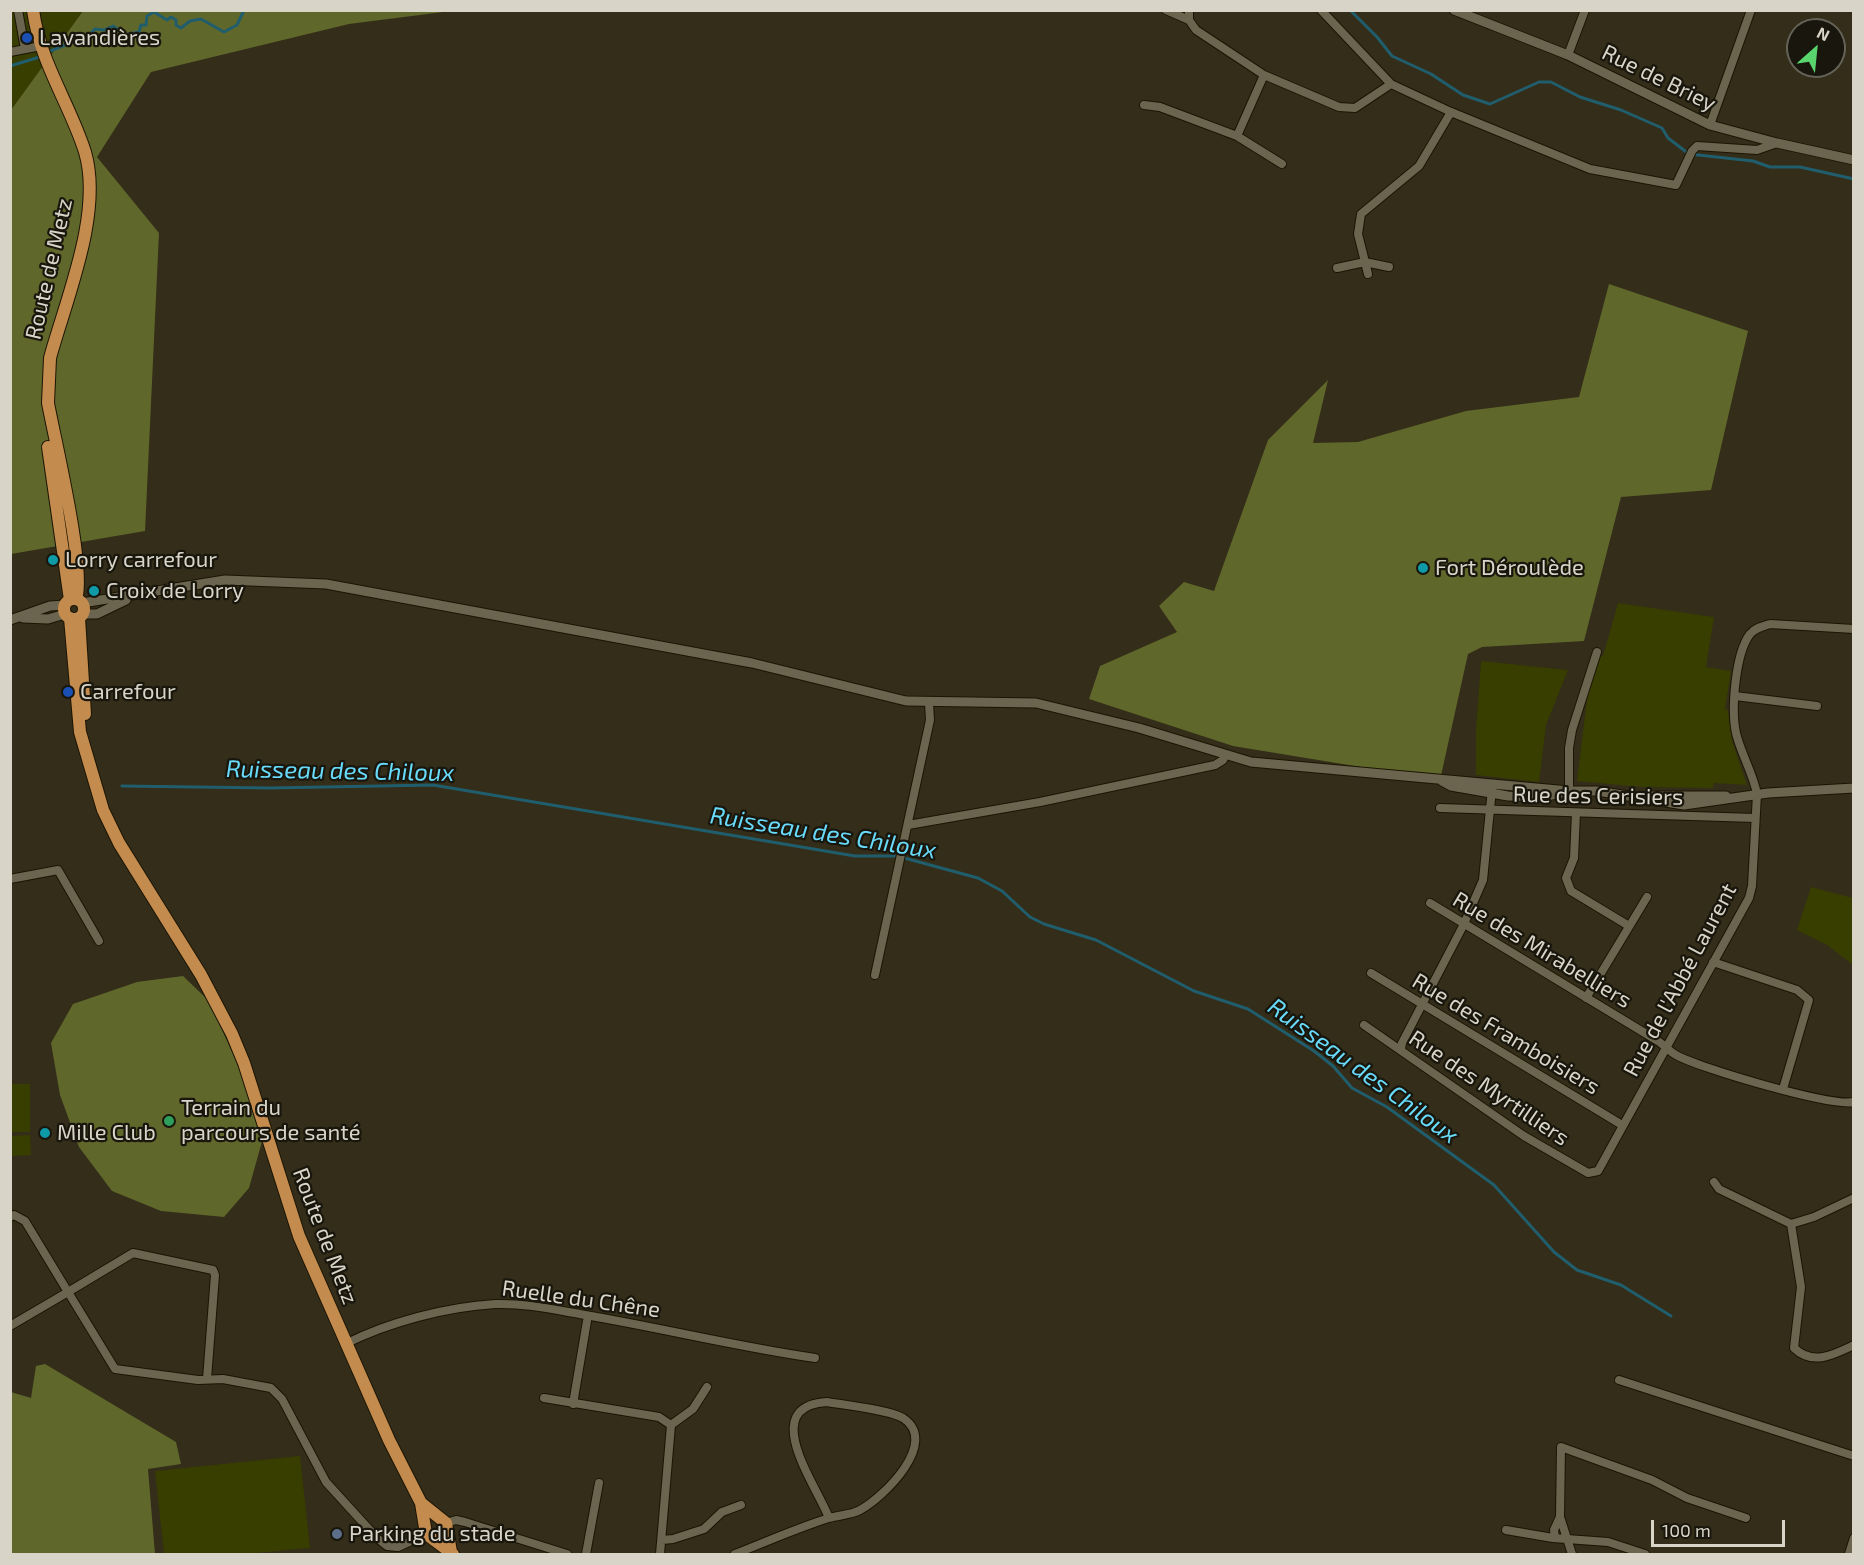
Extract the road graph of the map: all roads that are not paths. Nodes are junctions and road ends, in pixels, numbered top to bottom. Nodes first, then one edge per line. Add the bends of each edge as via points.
1 (18, 10) edge
2 (33, 10) edge
3 (1166, 10) edge
4 (1189, 10) edge
5 (1321, 10) edge
6 (1454, 10) edge
7 (1585, 10) edge
8 (1751, 10) edge
9 (1188, 20) junction
10 (25, 49) junction
11 (10, 52) edge
12 (43, 52) junction
13 (1568, 55) junction
14 (1264, 75) junction
15 (1391, 84) junction
16 (1144, 105) dead end
17 (1451, 112) junction
18 (1710, 125) junction
19 (1237, 136) junction
20 (1777, 143) junction
21 (1854, 160) edge
22 (1282, 164) dead end
23 (1365, 262) junction
24 (1389, 267) dead end
25 (1337, 268) dead end
26 (1368, 274) dead end
27 (131, 597) junction
28 (74, 609) junction
29 (14, 619) edge
30 (1854, 629) edge
31 (1597, 652) dead end
32 (1735, 696) junction
33 (929, 703) junction
34 (1816, 706) dead end
35 (1225, 756) junction
36 (1854, 788) edge
37 (1492, 789) junction
38 (1569, 791) junction
39 (1757, 794) junction
40 (1440, 808) dead end
41 (1488, 812) junction
42 (1576, 813) junction
43 (1755, 818) junction
44 (908, 825) junction
45 (10, 879) edge
46 (1647, 897) dead end
47 (1430, 903) dead end
48 (1464, 924) junction
49 (1629, 926) junction
50 (99, 941) dead end
51 (1713, 962) junction
52 (1371, 973) dead end
53 (875, 975) dead end
54 (1586, 998) junction
55 (1422, 1004) junction
56 (1364, 1025) dead end
57 (1666, 1047) junction
58 (1401, 1050) junction
59 (1783, 1089) junction
60 (1854, 1102) edge
61 (1622, 1125) junction
62 (1598, 1171) joint
63 (1714, 1182) dead end
64 (1854, 1198) edge
65 (10, 1217) edge
66 (1791, 1224) junction
67 (68, 1292) junction
68 (587, 1321) dead end
69 (10, 1326) edge
70 (345, 1344) junction
71 (1854, 1345) edge
72 (815, 1358) dead end
73 (207, 1379) junction
74 (1619, 1380) dead end
75 (707, 1387) dead end
76 (544, 1398) dead end
77 (573, 1404) junction
78 (671, 1425) junction
79 (1854, 1456) edge
80 (599, 1483) dead end
81 (421, 1503) junction
82 (741, 1505) dead end
83 (1560, 1517) junction
84 (829, 1518) junction
85 (1746, 1518) dead end
86 (444, 1524) junction
87 (1506, 1530) dead end
88 (428, 1532) junction
89 (1555, 1538) junction
90 (1854, 1538) edge
91 (662, 1539) junction
92 (1568, 1539) junction
93 (452, 1553) edge
94 (567, 1554) edge
95 (586, 1554) edge
96 (660, 1554) edge
97 (735, 1554) edge
98 (1572, 1554) edge
99 (1645, 1554) edge
100 (1849, 1554) edge

1 - 10 street
2 - 12 main road, Route de Metz
3 - 9 street
4 - 9 street
5 - 15 street
6 - 13 street, Rue de Briey
7 - 13 street
8 - 18 street
9 - 14 street via 1196,30
10 - 11 street
10 - 12 street
12 - 28 main road, Route de Metz via 84,152 88,204 79,254 50,358 48,403 76,559 79,592
13 - 18 street, Rue de Briey
14 - 15 street via 1345,108 1360,106
14 - 19 street
15 - 17 street
16 - 19 street via 1160,107
17 - 20 street via 1576,164 1676,185 1692,151 1700,145 1762,150
17 - 23 street via 1419,166 1361,214 1358,234
18 - 20 street, Rue de Briey
19 - 22 street
20 - 21 street, Rue de Briey
23 - 24 street
23 - 25 street
23 - 26 street
27 - 28 street
27 - 28 street via 97,614
27 - 33 street via 225,580 270,580 371,590 752,663 871,693
28 - 29 street via 48,619
28 - 29 street via 50,606
28 - 70 main road, Route de Metz via 87,758 103,810 232,1034 299,1236
30 - 32 street via 1770,624 1758,627 1744,648
31 - 38 street via 1571,739
32 - 34 street
32 - 39 street via 1737,735
33 - 35 street via 1036,703 1139,728
33 - 44 street via 930,720
35 - 37 street via 1251,762 1472,781
35 - 44 street via 1215,765
36 - 39 street
37 - 38 street
37 - 41 street
38 - 39 street
39 - 43 street, Rue de l'Abbé Laurent
40 - 41 street, Rue des Cerisiers
41 - 42 street, Rue des Cerisiers
41 - 48 street via 1483,880
42 - 43 street, Rue des Cerisiers
42 - 49 street via 1574,858 1566,885
43 - 51 street, Rue de l'Abbé Laurent via 1751,892
44 - 53 street
45 - 50 street via 58,870
46 - 49 street
47 - 48 street, Rue des Mirabelliers
48 - 54 street, Rue des Mirabelliers
48 - 55 street
49 - 54 street
51 - 57 street, Rue de l'Abbé Laurent
51 - 59 street via 1797,990 1809,1000
52 - 55 street, Rue des Framboisiers
54 - 57 street, Rue des Mirabelliers
55 - 58 street
55 - 61 street, Rue des Framboisiers
56 - 58 street, Rue des Myrtilliers
57 - 59 street, Rue des Mirabelliers via 1700,1066
57 - 61 street, Rue de l'Abbé Laurent
58 - 62 street, Rue des Myrtilliers via 1524,1136 1588,1173
59 - 60 street, Rue des Mirabelliers via 1843,1105
61 - 62 street, Rue de l'Abbé Laurent
63 - 66 street via 1719,1189
64 - 66 street
65 - 67 street via 25,1221
66 - 71 street via 1801,1287 1794,1348 1804,1357 1828,1358
67 - 69 street
67 - 73 street via 115,1369
67 - 73 street via 133,1253 213,1270
68 - 77 street
70 - 72 street, Ruelle du Chêne via 435,1314 469,1307 519,1305
70 - 81 main road, Route de Metz
73 - 88 street via 263,1385 277,1392 326,1482 382,1543 398,1547
74 - 79 street
75 - 78 street via 693,1409
76 - 77 street
77 - 78 street via 660,1417
78 - 91 street
80 - 95 street
81 - 86 main road, Route de Metz
81 - 88 main road, Route de Metz
82 - 91 street via 722,1512 704,1529
83 - 85 street via 1561,1447
83 - 89 street
83 - 92 street
84 - 84 street via 860,1510 911,1459 914,1430 900,1416 827,1402 816,1402 800,1412 794,1426 795,1447
84 - 97 street
86 - 88 main road via 441,1538
86 - 88 main road via 430,1517
86 - 93 main road
86 - 94 street via 465,1522
87 - 89 street
88 - 93 main road
89 - 92 street
90 - 100 street
91 - 96 street
92 - 98 street
92 - 99 street via 1608,1542

